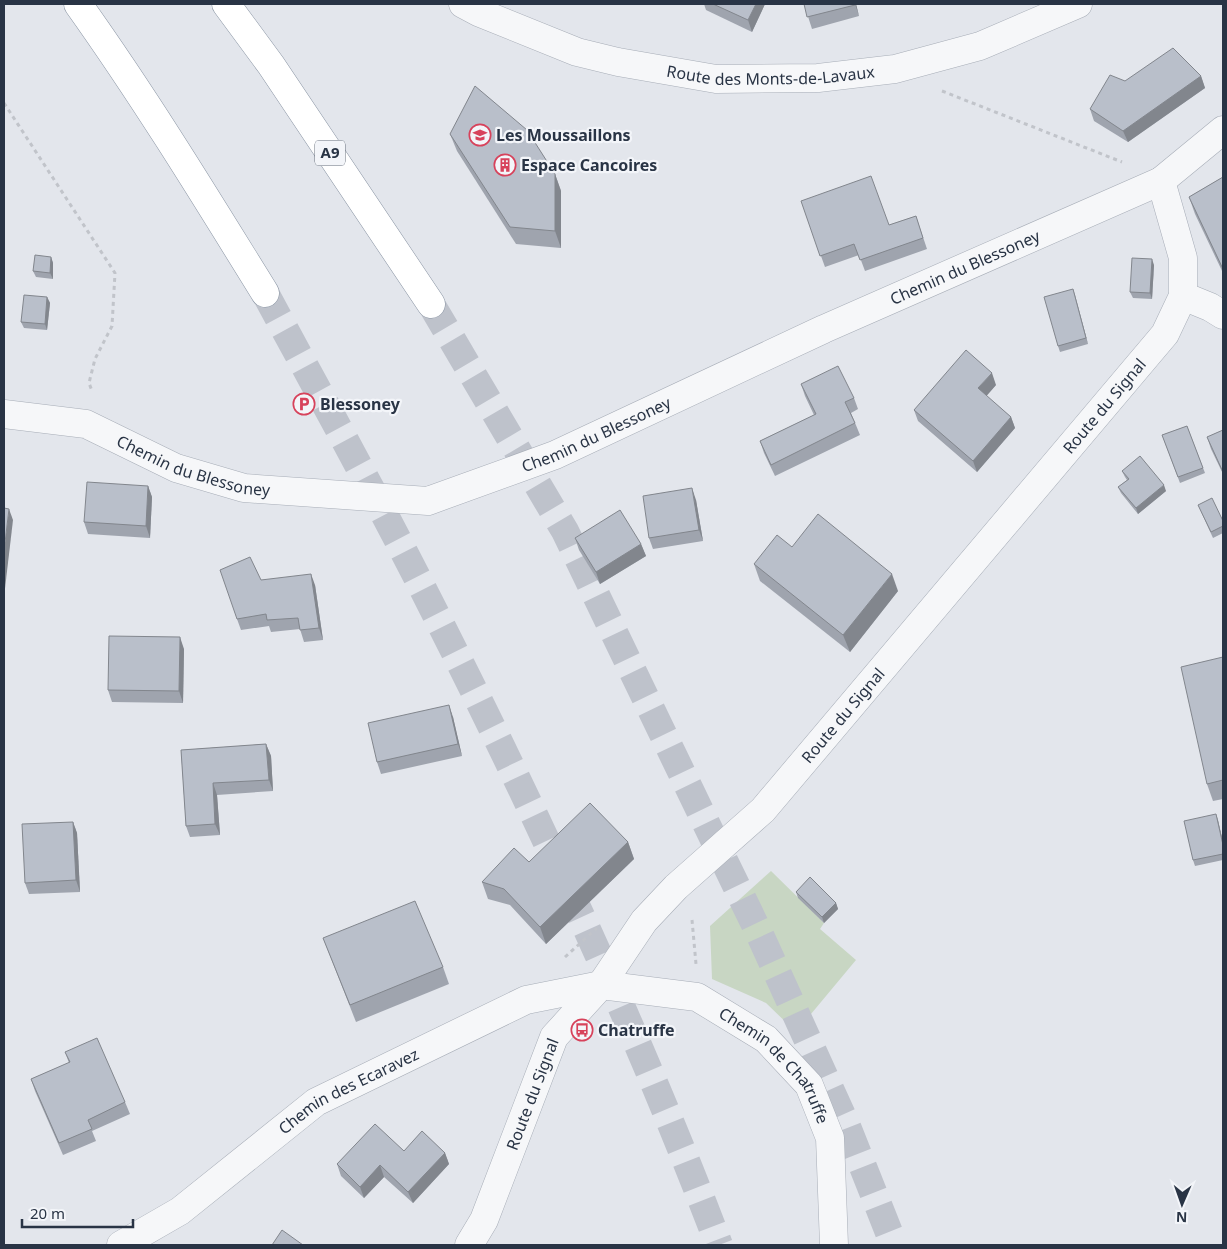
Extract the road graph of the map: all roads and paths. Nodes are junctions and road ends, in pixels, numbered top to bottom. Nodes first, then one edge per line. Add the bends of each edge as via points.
1 (78, 4) edge
2 (226, 4) edge
3 (463, 4) edge
4 (1078, 4) edge
5 (940, 90) dead end
6 (4, 103) edge
7 (1223, 130) edge
8 (1123, 162) dead end
9 (1161, 181) junction
10 (266, 294) tunnel mouth
11 (1183, 296) junction
12 (431, 304) tunnel mouth
13 (1223, 315) edge
14 (93, 392) dead end
15 (4, 414) edge
16 (601, 985) junction
17 (121, 1245) edge
18 (469, 1245) edge
19 (834, 1245) edge

1 - 10 highway via 169,139
2 - 12 highway, A9 via 271,65
3 - 4 street, Route des Monts-de-Lavaux via 577,52 716,79 818,78 895,69 980,46
5 - 8 path
6 - 14 path via 115,273 112,326 95,359 89,382
7 - 9 street, Chemin du Blessoney
9 - 11 street, Route du Signal via 1183,258
9 - 15 street, Chemin du Blessoney via 824,329 555,455 428,501 244,488 176,468 86,424
11 - 13 street
11 - 16 street, Route du Signal via 1165,334 1117,392 762,810 676,887 644,921
16 - 17 street, Chemin des Ecaravez via 526,1000 316,1102 180,1211
16 - 18 street, Route du Signal via 554,1038 484,1220
16 - 19 street, Chemin de Chatruffe via 697,997 766,1039 809,1085 830,1138

